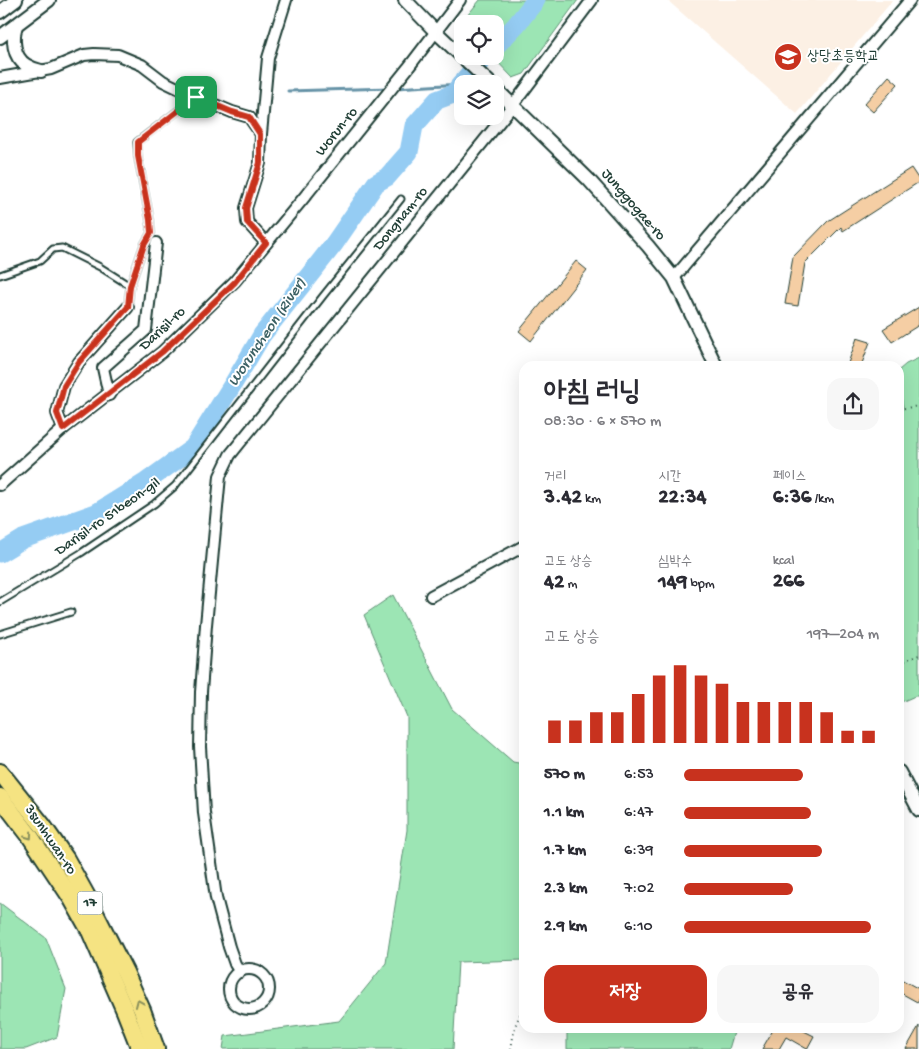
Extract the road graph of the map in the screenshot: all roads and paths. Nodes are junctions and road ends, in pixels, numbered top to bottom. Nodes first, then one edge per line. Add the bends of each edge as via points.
1 (16, 0) edge
2 (49, 0) edge
3 (286, 0) edge
4 (405, 0) edge
5 (460, 0) edge
6 (592, 0) edge
7 (910, 0) edge
8 (0, 12) edge
9 (16, 25) junction
10 (436, 32) junction
11 (0, 37) edge
12 (41, 71) junction
13 (482, 75) edge
14 (0, 78) edge
15 (504, 96) edge
16 (196, 97) junction
17 (513, 105) junction
18 (260, 134) junction
19 (401, 199) dead end
20 (156, 243) dead end
21 (266, 243) junction
22 (0, 275) edge
23 (674, 278) junction
24 (235, 282) joint
25 (130, 286) junction
26 (128, 307) joint
27 (714, 361) edge
28 (109, 395) junction
29 (919, 406) edge
30 (904, 408) edge
31 (63, 429) junction
32 (2, 480) edge
33 (519, 549) edge
34 (431, 596) dead end
35 (0, 602) edge
36 (72, 612) dead end
37 (0, 634) edge
38 (919, 655) edge
39 (904, 662) edge
40 (0, 772) edge
41 (904, 782) edge
42 (0, 797) edge
43 (919, 810) edge
44 (240, 972) junction
45 (519, 1017) edge
46 (140, 1049) edge
47 (156, 1049) edge
48 (511, 1049) edge

1 - 8 street
2 - 9 street
3 - 18 street via 268,58
4 - 10 street
5 - 10 street, Worun-ro
6 - 17 street, Dongnam-ro
7 - 23 street
9 - 11 street
9 - 12 street via 13,40 17,54 24,64
10 - 13 street
10 - 21 street, Worun-ro
12 - 14 street
12 - 16 street via 84,56 118,55 142,65 163,81
15 - 17 street, Junggogae-ro
16 - 18 street via 249,117
16 - 25 lane via 138,142 151,233
17 - 23 street, Junggogae-ro via 588,179
17 - 44 street, Dongnam-ro via 230,455 220,476 201,692 200,747 204,813 216,898 229,948
18 - 21 street via 260,163 246,208 247,222
19 - 35 lane, Darisil-ro 51beon-gil via 174,486 146,510
20 - 28 street, Darisil-ro via 146,330 103,368
21 - 24 street, Worun-ro
22 - 25 lane via 40,261 52,249 62,248
23 - 27 street, Junggogae-ro
24 - 28 street, Darisil-ro via 162,352
25 - 26 lane
26 - 31 street via 79,362 64,386 57,413
28 - 31 street, Darisil-ro
29 - 30 path
31 - 32 street, Darisil-ro
33 - 34 street
36 - 37 lane
38 - 39 path
47 -> 40 highway, 3sunhwan-ro / 17 via 125,972 66,859
41 - 43 street
42 -> 46 highway, 3sunhwan-ro / 17 via 77,907
44 - 44 street via 229,984 230,998 239,1007 258,1008 269,993 267,980 257,971
45 - 48 path

